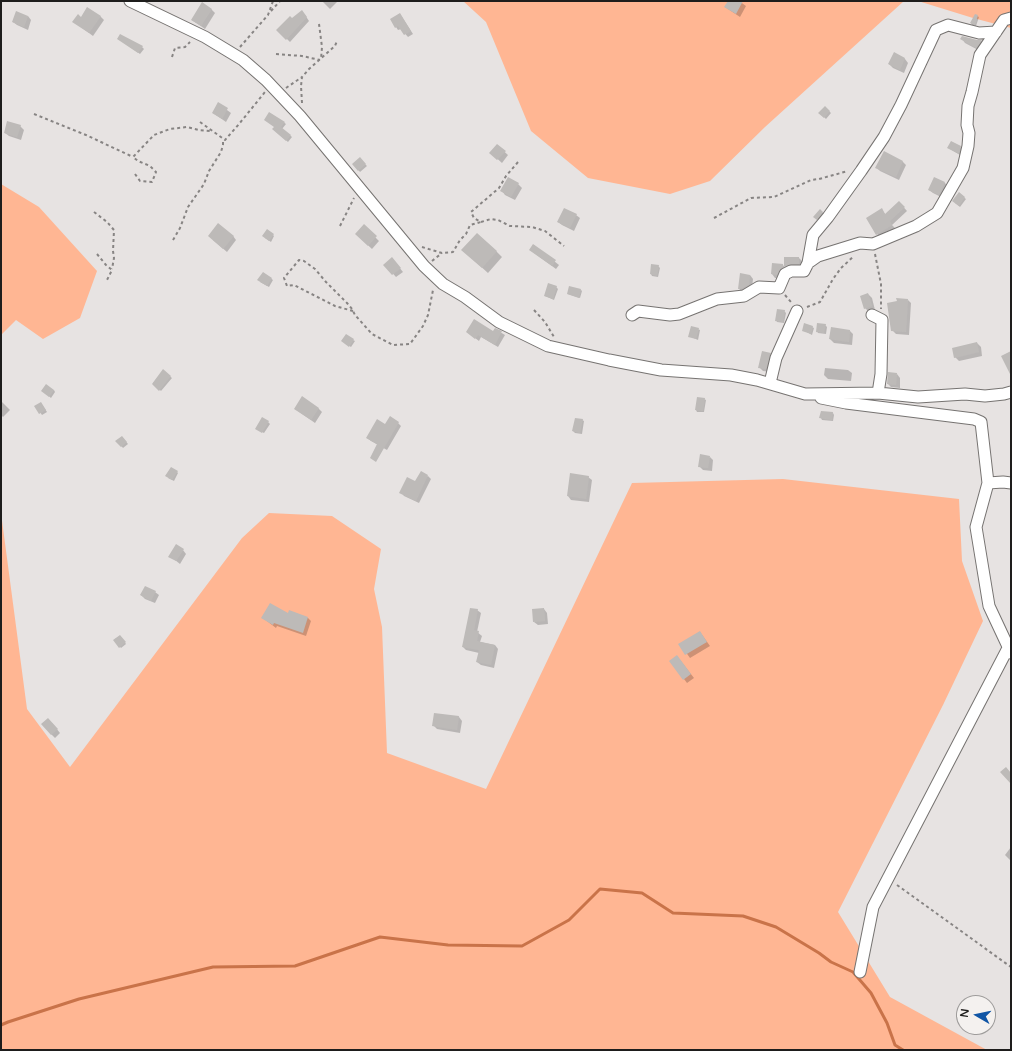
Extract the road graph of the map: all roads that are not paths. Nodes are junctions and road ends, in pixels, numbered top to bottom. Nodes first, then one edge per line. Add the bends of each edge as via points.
1 (130, 1) edge
2 (1011, 18) edge
3 (996, 32) junction
4 (808, 263) junction
5 (797, 310) road end
6 (632, 315) dead end
7 (877, 318) road end
8 (770, 383) junction
9 (1011, 392) edge
10 (878, 393) junction
11 (805, 394) junction
12 (988, 483) junction
13 (1011, 483) edge
14 (1009, 646) edge
15 (860, 972) dead end

1 - 8 street via 198,34 243,60 271,85 302,119 424,266 443,284 499,322 548,346 609,360 661,370 731,375
2 - 3 street via 1004,20
3 - 4 street via 979,32 948,25 936,30 887,130 861,171 813,235
3 - 4 street via 980,55 968,106 968,146 963,168 937,213 916,226 869,243 825,253
4 - 6 street via 804,271 791,271 785,274 779,288 759,287 744,296 717,299 678,314 638,311
5 - 8 street via 776,358
7 - 10 street via 881,374
8 - 11 street
9 - 10 street via 985,396 965,394 918,397
10 - 11 street
11 - 12 street via 846,403 981,422
12 - 13 street
12 - 14 street via 976,527 989,606
14 - 15 street via 873,907

